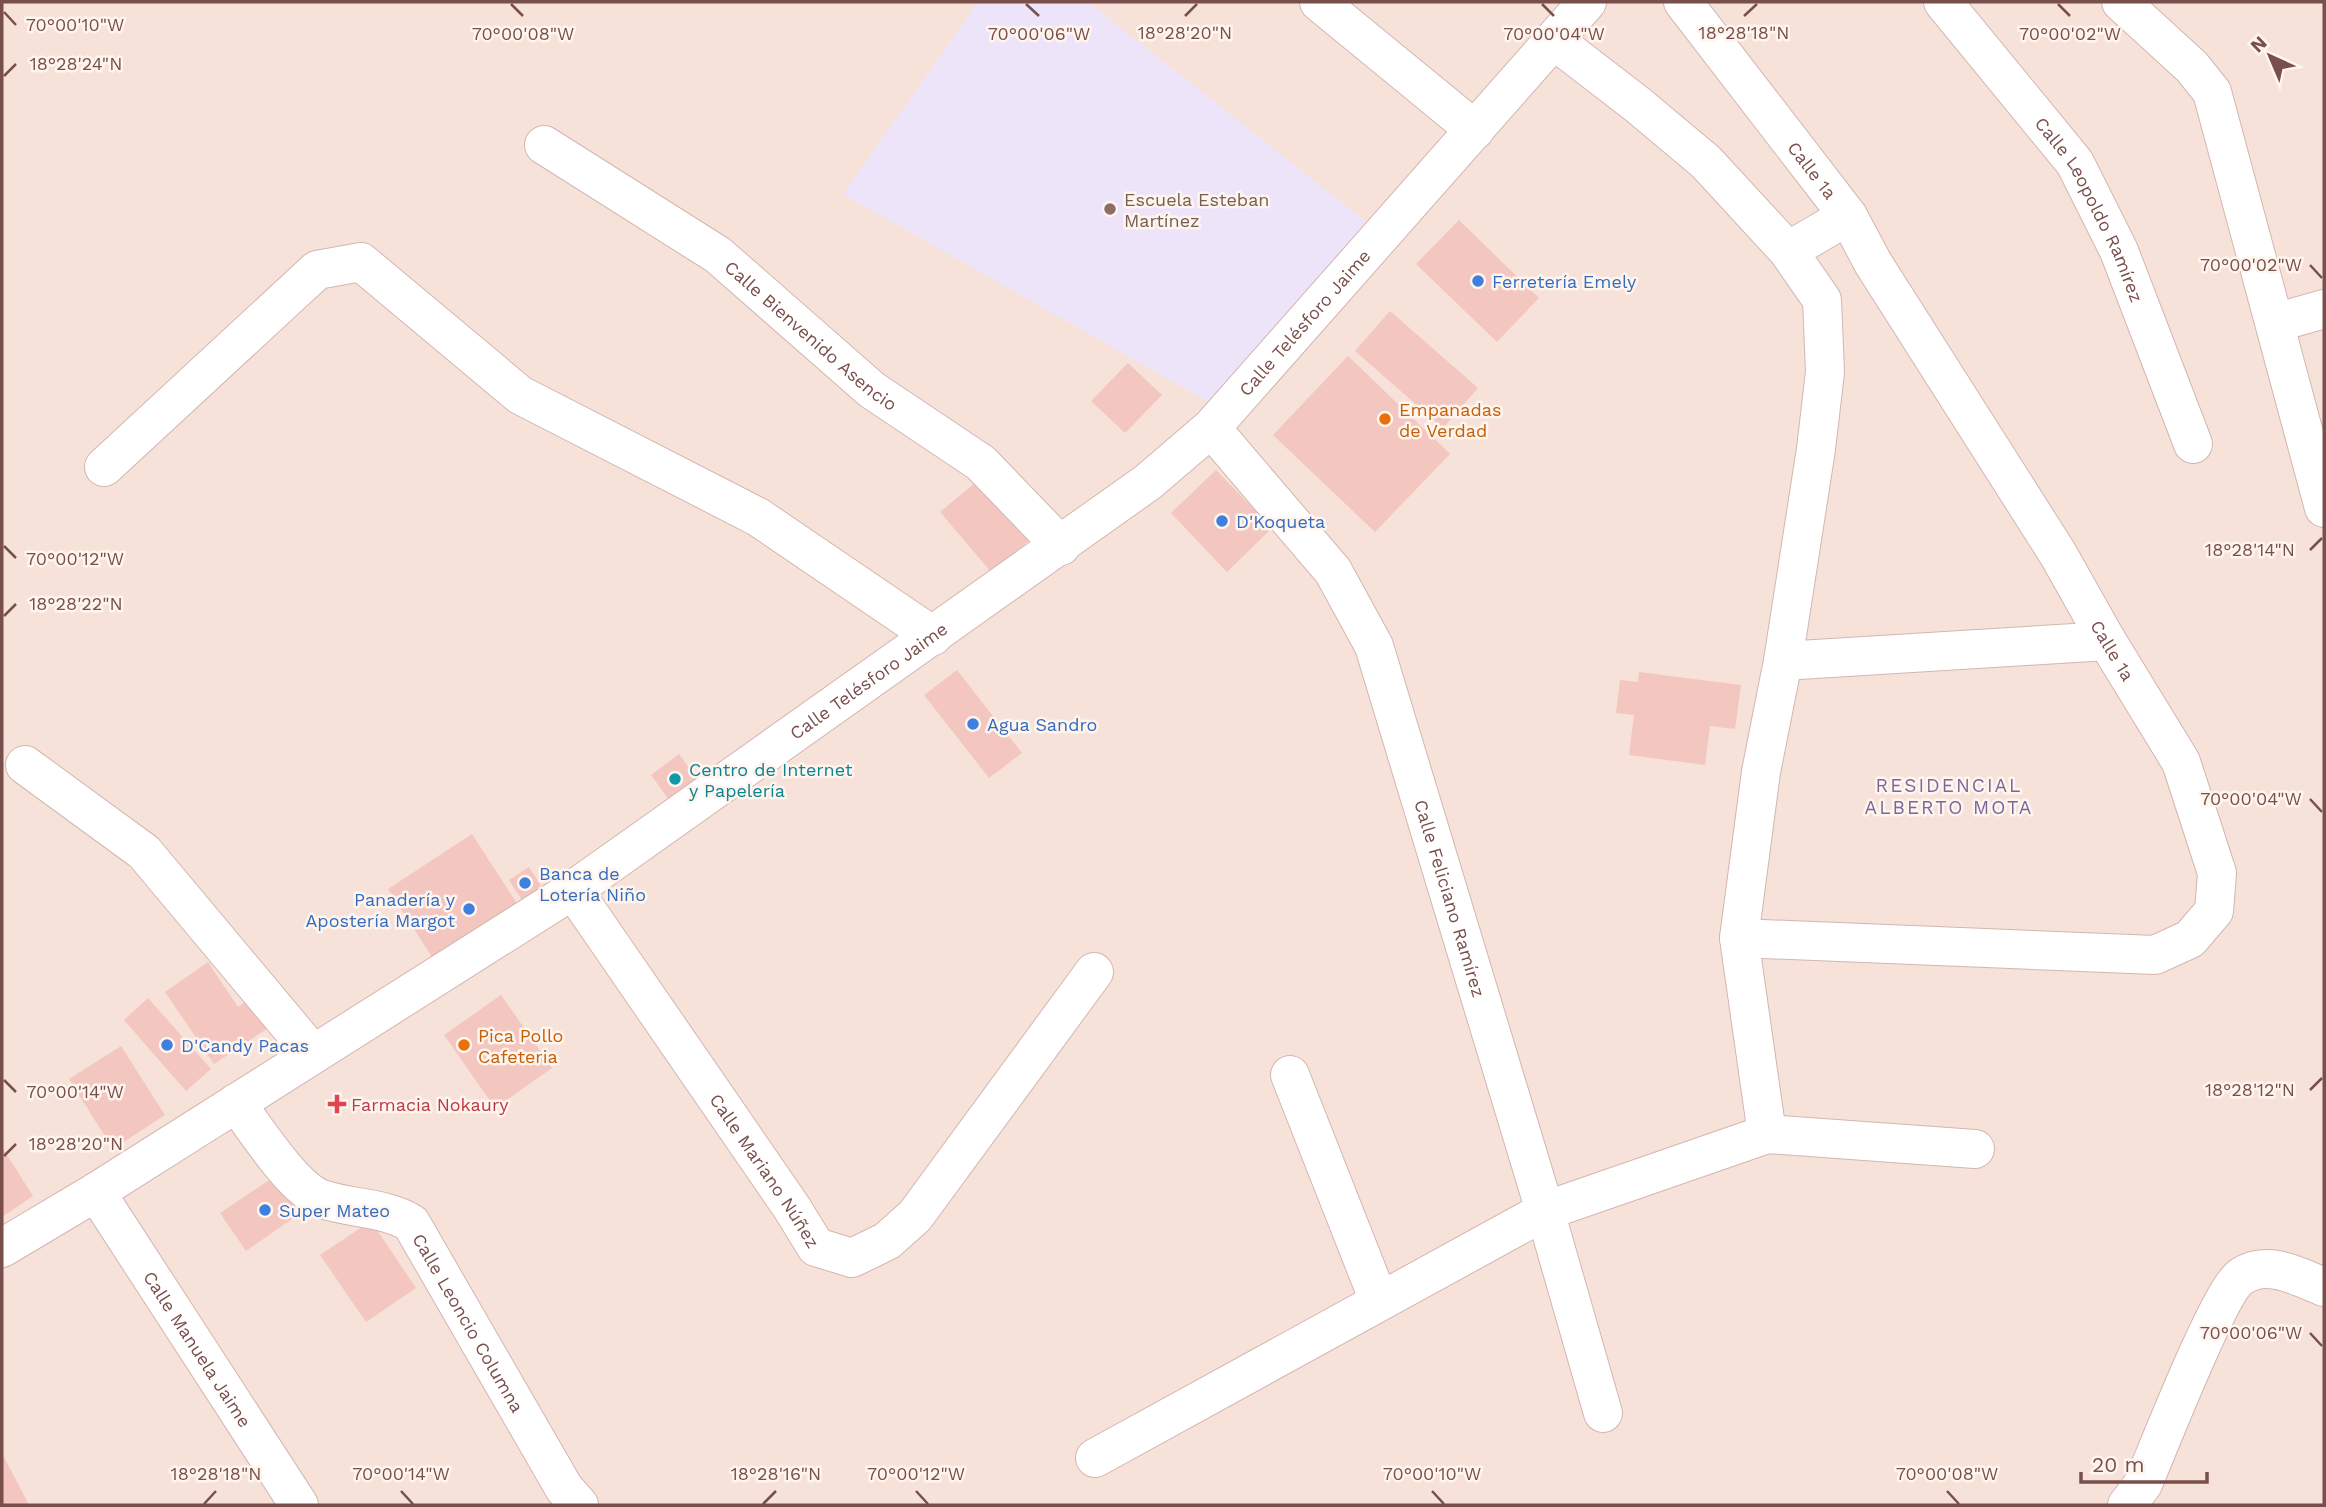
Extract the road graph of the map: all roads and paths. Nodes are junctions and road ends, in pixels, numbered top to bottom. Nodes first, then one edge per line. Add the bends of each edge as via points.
1 (1319, 2) edge
2 (1587, 2) edge
3 (1683, 2) edge
4 (1943, 2) edge
5 (2121, 2) edge
6 (1555, 41) junction
7 (1475, 130) junction
8 (544, 145) dead end
9 (1848, 216) junction
10 (1788, 251) junction
11 (2324, 309) edge
12 (2275, 323) junction
13 (1211, 428) junction
14 (2193, 444) dead end
15 (104, 467) dead end
16 (2324, 508) edge
17 (1061, 546) junction
18 (933, 636) junction
19 (2107, 641) junction
20 (1783, 661) junction
21 (25, 765) dead end
22 (573, 890) junction
23 (1739, 938) junction
24 (1094, 972) dead end
25 (313, 1054) junction
26 (1290, 1075) dead end
27 (236, 1103) junction
28 (1767, 1133) junction
29 (1975, 1149) dead end
30 (96, 1192) junction
31 (1545, 1210) junction
32 (2, 1248) edge
33 (2324, 1287) edge
34 (1379, 1301) junction
35 (1603, 1413) dead end
36 (1095, 1458) dead end
37 (299, 1505) edge
38 (579, 1505) edge
39 (2127, 1505) edge

1 - 7 street
2 - 6 street, Calle Telésforo Jaime
3 - 9 street, Calle 1a
4 - 14 street, Calle Leopoldo Ramírez via 2075,163 2119,251
5 - 12 street via 2192,67 2212,92
6 - 7 street, Calle Telésforo Jaime
6 - 10 street via 1706,162
7 - 13 street, Calle Telésforo Jaime
8 - 17 street, Calle Bienvenido Asencio via 718,256 872,390 981,463
9 - 10 street
9 - 19 street, Calle 1a
10 - 20 street via 1822,300 1825,372
11 - 12 street
12 - 16 street
13 - 17 street, Calle Telésforo Jaime
13 - 31 street, Calle Feliciano Ramírez via 1333,571 1374,646
15 - 18 street via 317,270 361,262 520,395 758,517
17 - 18 street, Calle Telésforo Jaime
18 - 22 street, Calle Telésforo Jaime
19 - 20 street
19 - 23 street, Calle 1a via 2181,762 2217,873 2214,911 2190,939 2155,955
20 - 23 street via 1761,772
21 - 25 street via 144,852
22 - 24 street, Calle Mariano Núñez via 816,1247 852,1258 887,1241 915,1216
22 - 25 street, Calle Telésforo Jaime
23 - 28 street
25 - 27 street, Calle Telésforo Jaime
26 - 34 street
27 - 30 street, Calle Telésforo Jaime
27 - 38 street, Calle Leoncio Columna via 302,1188 321,1199 394,1213 411,1223 564,1488
28 - 29 street
28 - 31 street
30 - 32 street, Calle Telésforo Jaime
30 - 37 street, Calle Manuela Jaime
31 - 34 street
31 - 35 street, Calle Feliciano Ramírez
33 - 39 street via 2283,1270 2260,1269 2240,1276 2219,1307 2143,1484
34 - 36 street

